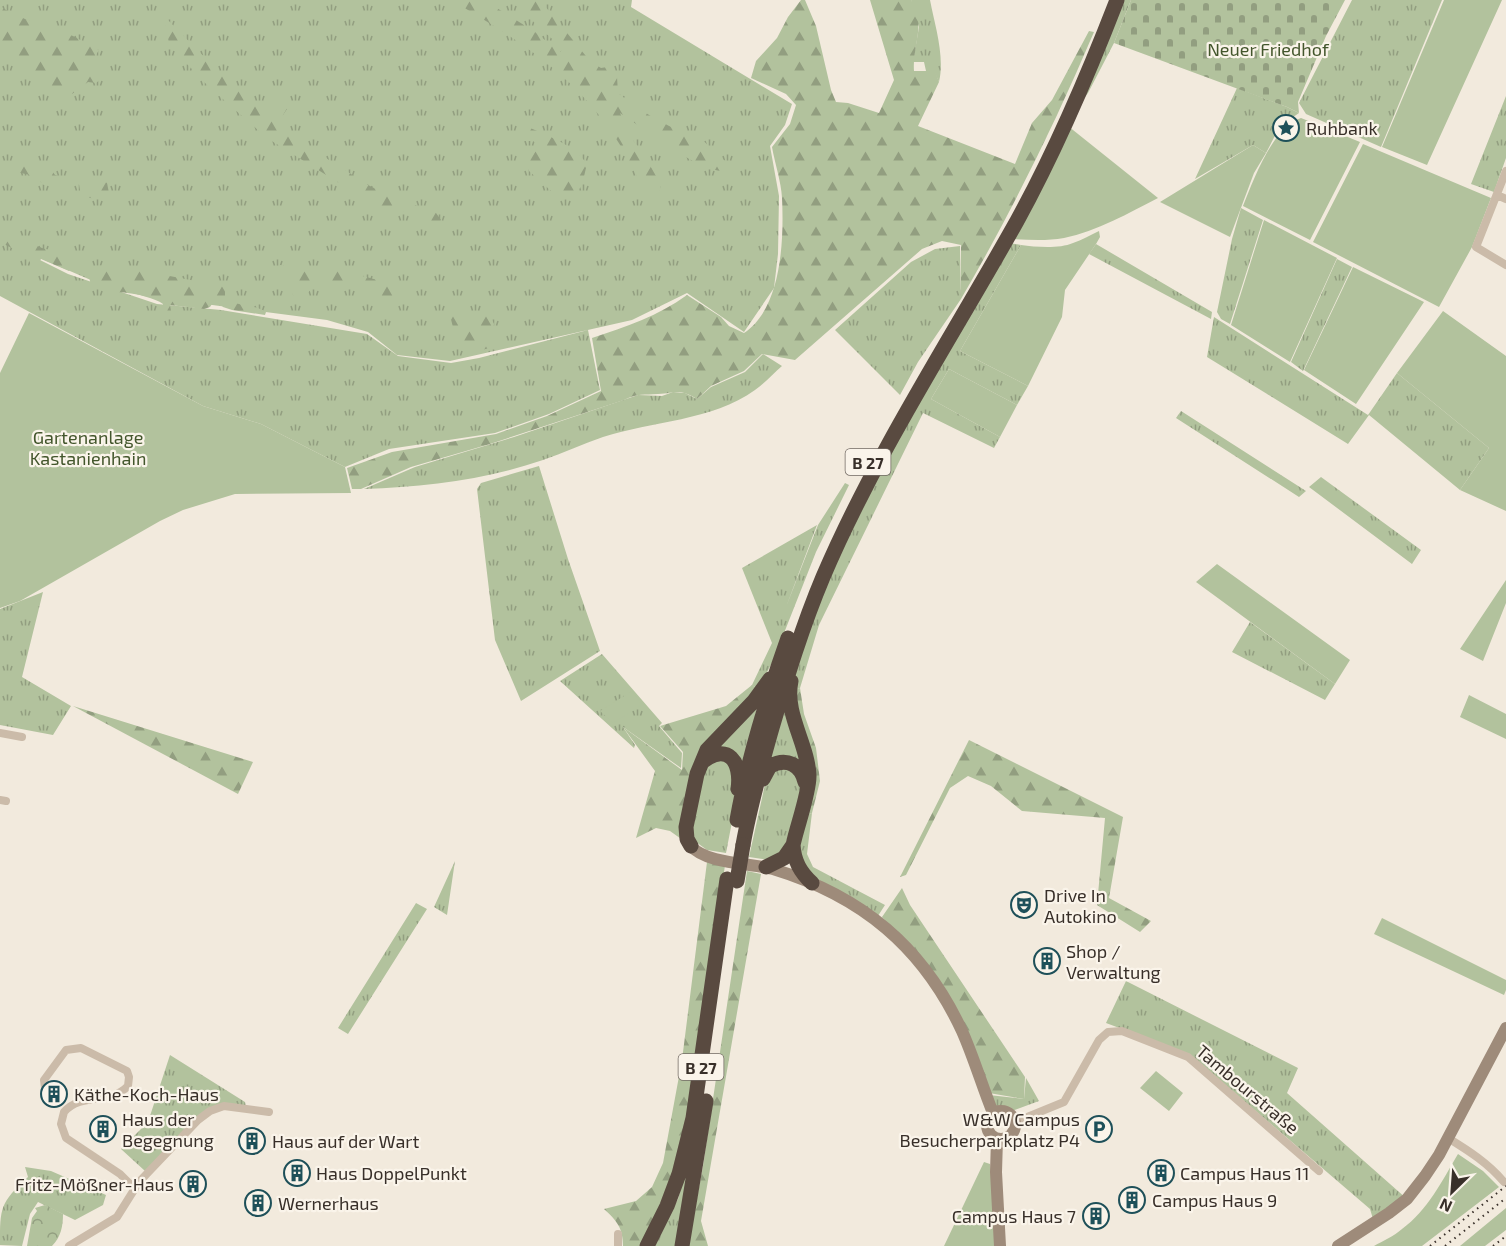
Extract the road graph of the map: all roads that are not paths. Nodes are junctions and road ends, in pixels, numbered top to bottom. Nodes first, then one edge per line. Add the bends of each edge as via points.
1 (1106, 0) edge
2 (1117, 0) edge
3 (1506, 171) edge
4 (1497, 195) junction
5 (1506, 199) edge
6 (1013, 217) junction
7 (1506, 265) edge
8 (985, 267) junction
9 (795, 649) junction
10 (777, 669) junction
11 (1, 736) edge
12 (22, 737) dead end
13 (702, 762) junction
14 (807, 789) junction
15 (745, 805) junction
16 (793, 845) junction
17 (691, 846) joint
18 (766, 867) junction
19 (732, 880) junction
20 (812, 883) junction
21 (1506, 1028) edge
22 (45, 1088) dead end
23 (269, 1112) dead end
24 (993, 1113) junction
25 (1015, 1122) junction
26 (1448, 1138) junction
27 (997, 1139) junction
28 (1319, 1172) dead end
29 (1504, 1182) dead end
30 (134, 1188) junction
31 (618, 1234) dead end
32 (69, 1246) edge
33 (618, 1246) edge
34 (647, 1246) edge
35 (682, 1246) edge
36 (1000, 1246) edge
37 (1338, 1246) edge

1 - 6 highway, B 27
2 - 6 highway, B 27 via 1075,103
3 - 4 street
4 - 5 street
4 - 7 street via 1476,247
6 - 8 highway, B 27
8 - 9 highway, B 27 via 854,510
8 - 10 highway, B 27 via 886,429 845,506
9 - 14 highway, B 27 via 789,687 791,709 805,754
9 - 15 highway, B 27
10 - 13 highway, B 27 via 754,701 707,750
10 - 15 highway, B 27
11 - 12 street
13 - 15 highway, B 27 via 716,754 732,758 739,773 738,794
13 - 17 highway, B 27 via 686,827
14 - 15 highway, B 27 via 799,768 791,763 776,763 766,771 757,796
14 - 16 highway, B 27
15 - 19 highway, B 27
16 - 18 highway via 784,858
16 - 20 highway via 797,865
17 - 18 main road via 705,856
18 - 20 main road
19 - 34 highway, B 27 via 693,1118 668,1206
19 - 35 highway, B 27 via 714,1051
20 - 24 main road via 876,919 923,968 961,1030
21 - 26 main road
22 - 30 street via 44,1080 66,1050 81,1048 127,1071 128,1086 121,1094 76,1102 63,1112 61,1124 66,1138
23 - 30 street via 224,1106 210,1111
24 - 25 main road via 1006,1112
24 - 27 main road via 987,1125 989,1134
25 - 27 main road via 1011,1136
25 - 28 street, Tambourstraße via 1064,1102 1099,1041 1108,1032 1122,1031 1188,1057
26 - 29 street
26 - 37 main road via 1407,1198
27 - 36 main road
30 - 32 street via 117,1217
31 - 33 street

